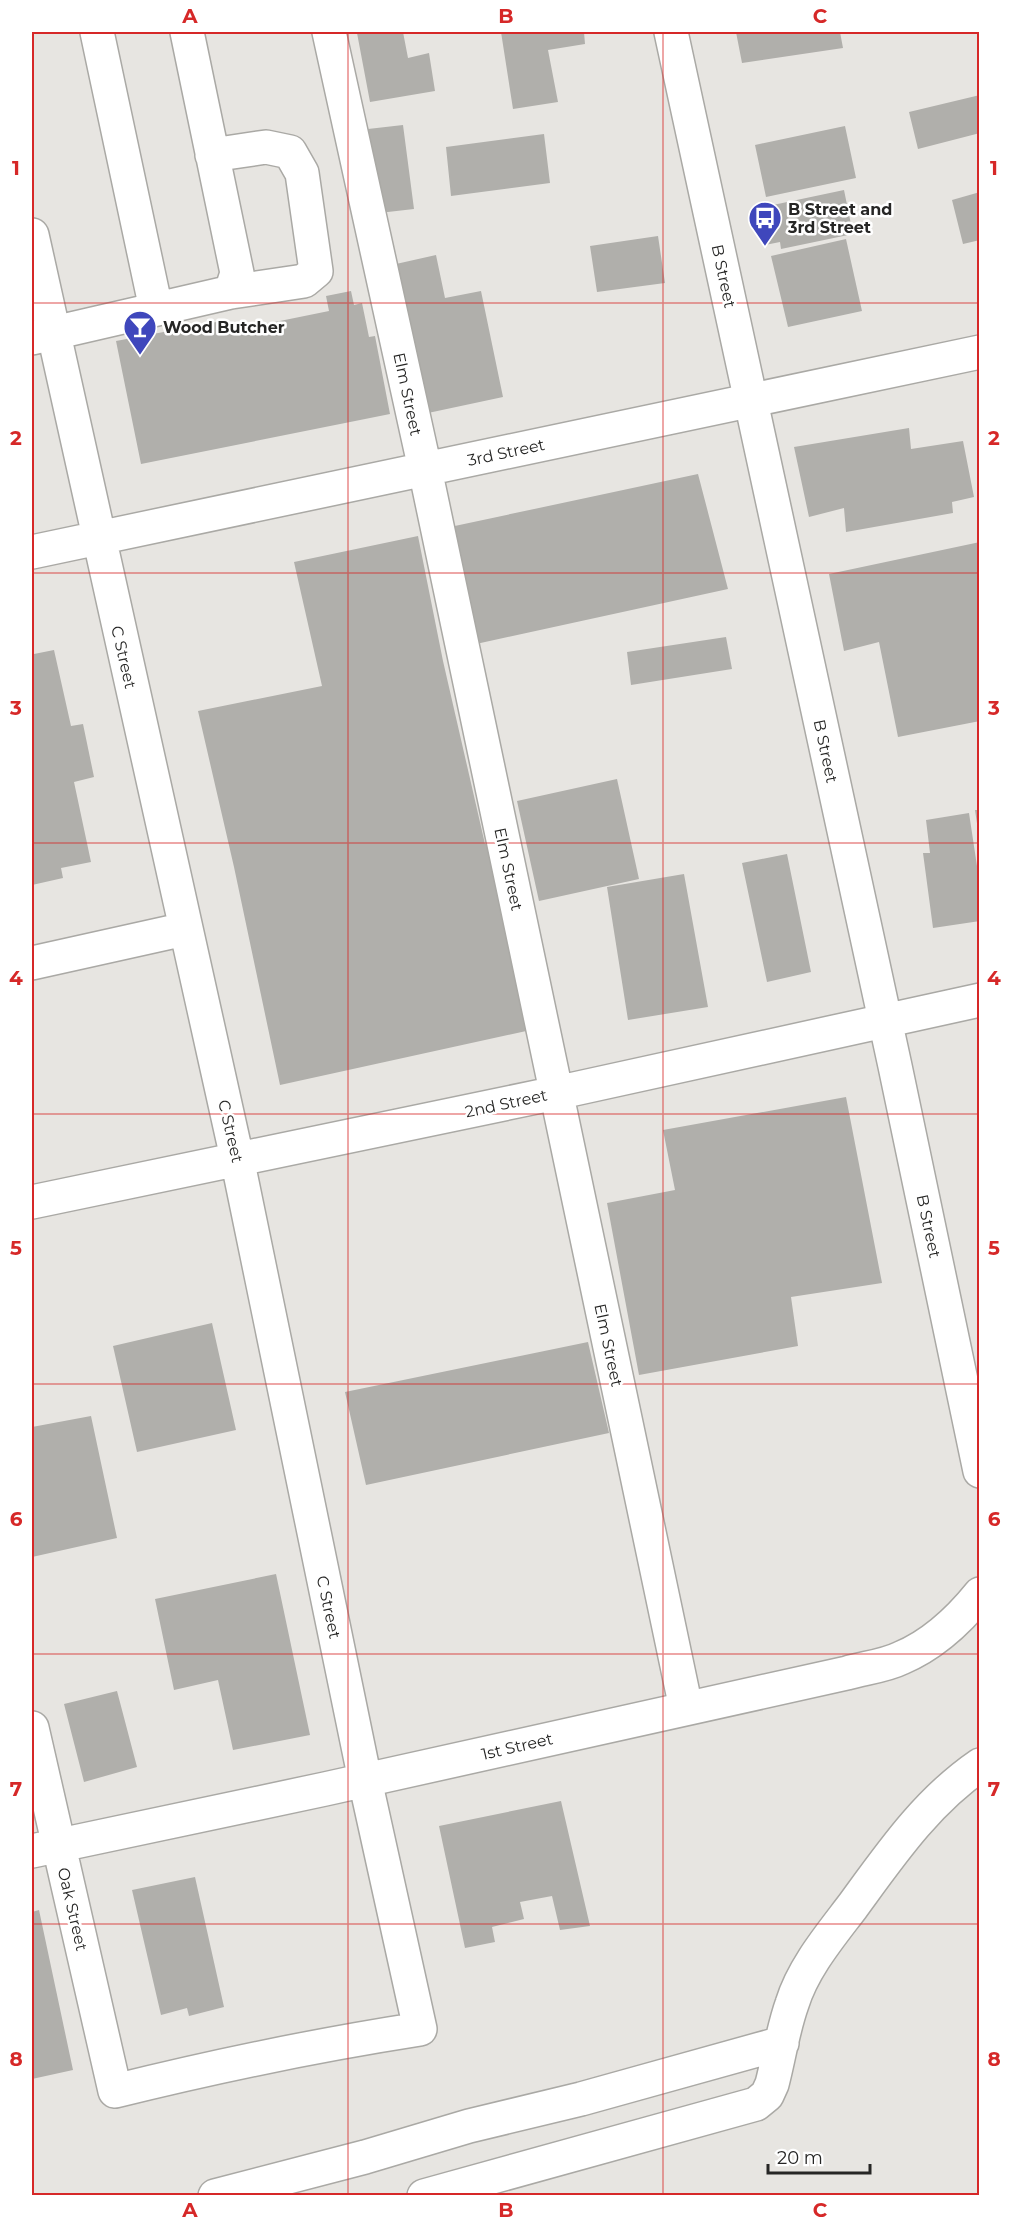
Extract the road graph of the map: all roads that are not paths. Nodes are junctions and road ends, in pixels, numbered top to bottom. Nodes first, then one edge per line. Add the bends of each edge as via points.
1 (97, 32) edge
2 (186, 32) edge
3 (329, 32) edge
4 (671, 32) edge
5 (212, 155) junction
6 (32, 235) edge
7 (231, 292) junction
8 (156, 309) junction
9 (42, 336) edge
10 (980, 352) edge
11 (751, 400) junction
12 (425, 470) junction
13 (97, 538) junction
14 (32, 552) edge
15 (185, 929) junction
16 (32, 963) edge
17 (980, 1000) edge
18 (885, 1019) junction
19 (556, 1093) junction
20 (237, 1158) junction
21 (32, 1202) edge
22 (980, 1471) edge
23 (980, 1594) edge
24 (686, 1708) junction
25 (32, 1728) edge
26 (980, 1765) edge
27 (365, 1780) junction
28 (45, 1848) edge
29 (782, 2043) junction
30 (115, 2091) joint
31 (215, 2196) edge
32 (424, 2196) edge

1 - 8 street
2 - 5 street
3 - 12 street, Elm Street
4 - 11 street, B Street
5 - 7 street via 237,273
5 - 7 street via 266,147 290,152 302,173 316,272 304,281
6 - 9 street, C Street
7 - 8 street
8 - 9 street
9 - 13 street, C Street
10 - 11 street, 3rd Street
11 - 12 street, 3rd Street
11 - 18 street, B Street
12 - 13 street, 3rd Street
12 - 19 street, Elm Street
13 - 14 street, 3rd Street
13 - 15 street, C Street
15 - 16 street
15 - 20 street, C Street
17 - 18 street, 2nd Street
18 - 19 street, 2nd Street
18 - 22 street, B Street
19 - 20 street, 2nd Street
19 - 24 street, Elm Street
20 - 21 street, 2nd Street
20 - 27 street, C Street
23 - 24 street, 1st Street via 964,1615 901,1658
24 - 27 street, 1st Street
25 - 28 street, Oak Street
26 - 29 street via 924,1812 836,1928 803,1978
27 - 28 street, 1st Street
27 - 30 street, C Street via 420,2030 328,2043
28 - 30 street, Oak Street
29 - 31 street
29 - 32 street via 772,2084 756,2104

